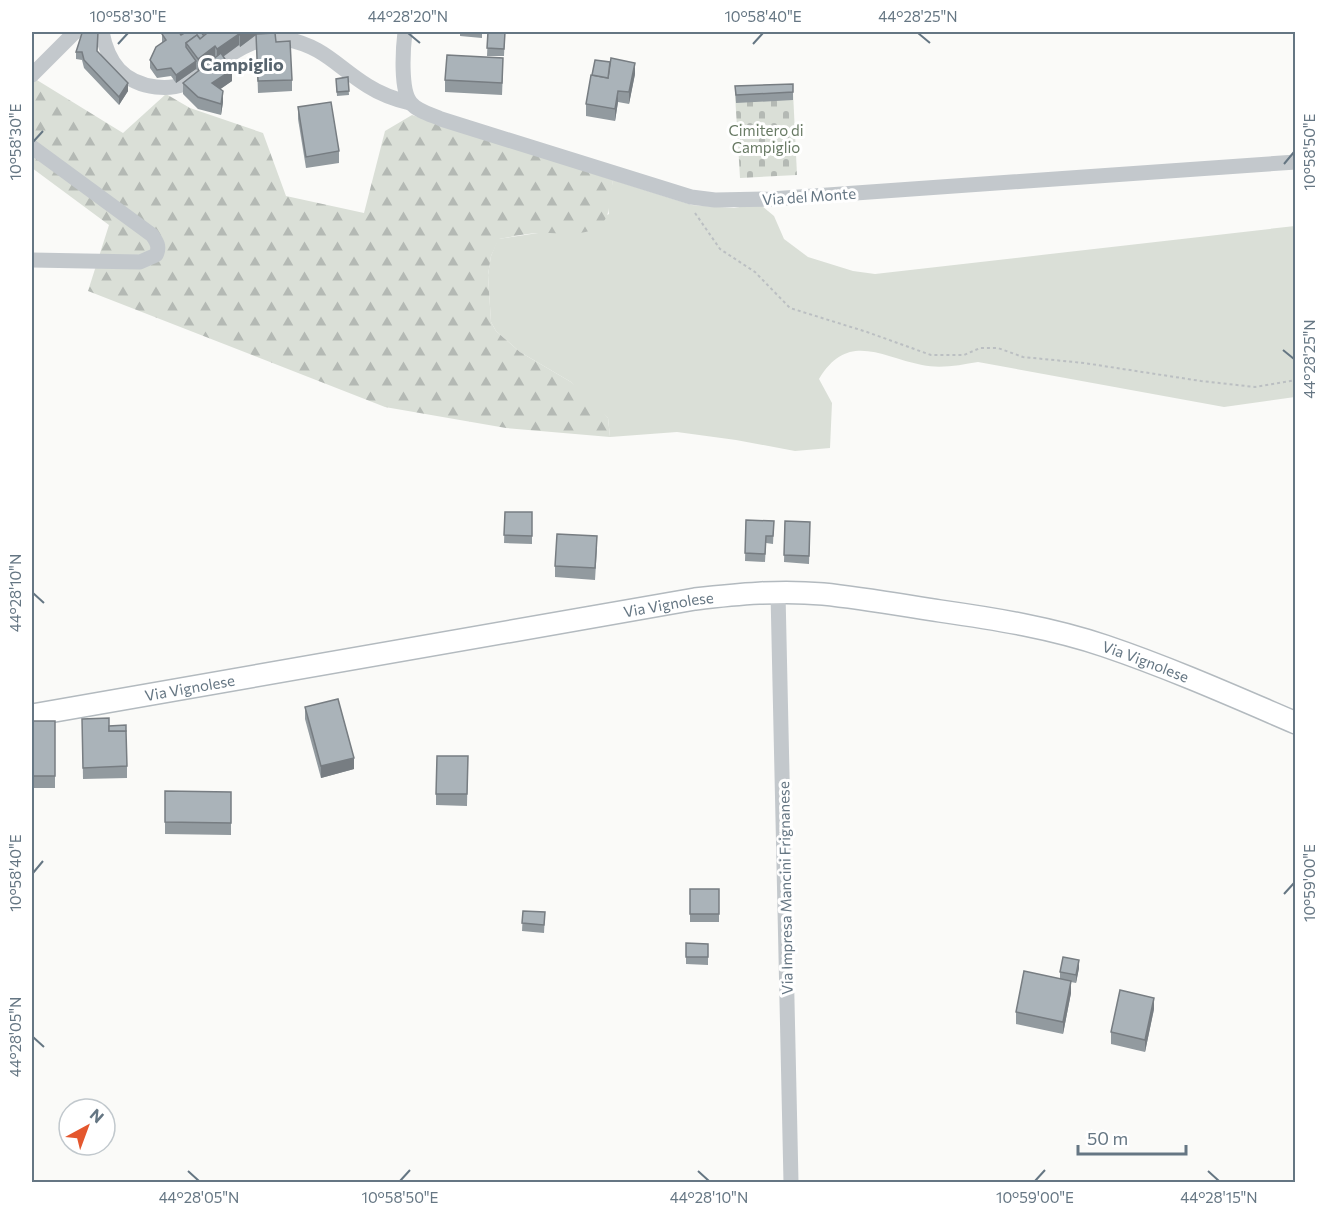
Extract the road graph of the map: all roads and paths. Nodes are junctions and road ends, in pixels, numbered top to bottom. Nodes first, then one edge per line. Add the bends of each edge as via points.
1 (75, 32) edge
2 (102, 32) edge
3 (405, 32) edge
4 (32, 75) edge
5 (410, 103) junction
6 (32, 147) edge
7 (1296, 162) edge
8 (692, 197) junction
9 (32, 260) edge
10 (1296, 380) edge
11 (778, 592) junction
12 (32, 715) edge
13 (1296, 723) edge
14 (791, 1182) edge

1 - 4 street
2 - 5 street, Via del Monte via 106,50 117,67 143,86 175,88 244,47 276,38 323,52 375,90
3 - 5 street via 402,64
5 - 8 street, Via del Monte via 441,119
6 - 9 street via 152,235 159,249 156,255 140,262
7 - 8 street, Via del Monte via 771,199
8 - 10 path via 695,213 720,249 755,272 790,308 931,355 964,355 980,348 998,348 1023,357 1255,387
11 - 12 main road, Via Vignolese via 695,598
11 - 13 main road, Via Vignolese via 853,598 1057,632 1168,669
11 - 14 street, Via Impresa Mancini Frignanese

